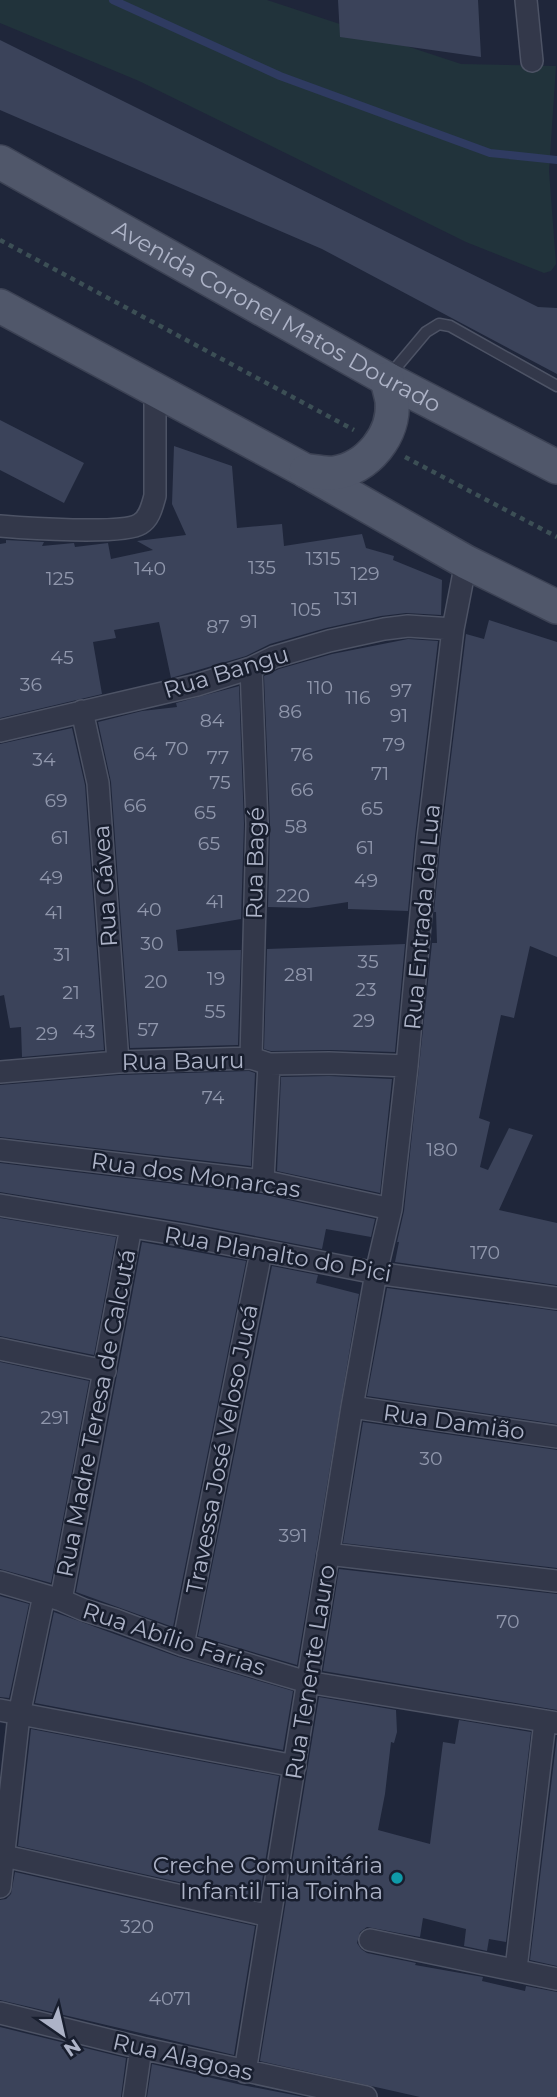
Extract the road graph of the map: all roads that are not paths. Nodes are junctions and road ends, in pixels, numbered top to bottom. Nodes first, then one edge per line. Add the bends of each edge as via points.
1 (526, 0) edge
2 (532, 61) dead end
3 (0, 162) edge
4 (0, 306) edge
5 (387, 379) junction
6 (557, 386) edge
7 (155, 388) junction
8 (557, 467) edge
9 (306, 471) junction
10 (0, 526) edge
11 (467, 562) junction
12 (557, 607) edge
13 (453, 629) junction
14 (251, 668) junction
15 (82, 711) junction
16 (0, 731) edge
17 (260, 1061) junction
18 (118, 1062) junction
19 (407, 1066) junction
20 (0, 1072) edge
21 (0, 1150) edge
22 (263, 1181) junction
23 (0, 1205) edge
24 (391, 1209) junction
25 (131, 1227) junction
26 (261, 1252) junction
27 (376, 1273) junction
28 (557, 1297) edge
29 (0, 1349) edge
30 (105, 1371) junction
31 (352, 1407) junction
32 (557, 1437) edge
33 (328, 1555) junction
34 (557, 1581) edge
35 (0, 1582) edge
36 (53, 1597) junction
37 (183, 1646) junction
38 (307, 1682) junction
39 (10, 1712) edge
40 (551, 1722) edge
41 (295, 1766) junction
42 (2, 1855) edge
43 (0, 1888) edge
44 (270, 1916) junction
45 (370, 1940) dead end
46 (516, 1969) junction
47 (557, 1979) edge
48 (0, 2013) edge
49 (141, 2048) junction
50 (245, 2071) junction
51 (290, 2089) edge
52 (134, 2097) edge
53 (366, 2097) edge

1 - 2 street
3 - 5 main road, Avenida Coronel Matos Dourado
4 - 7 main road
5 - 6 lane via 426,332 445,324
5 - 8 main road, Avenida Coronel Matos Dourado
5 - 9 main road via 392,401 390,424 381,444 360,463 334,473
7 - 9 main road
7 - 10 street via 155,496 142,523 117,529
9 - 11 main road
11 - 12 main road
11 - 13 street, Rua Entrada da Lua
13 - 14 street, Rua Bangu via 384,629 274,657
13 - 19 street, Rua Entrada da Lua
14 - 15 street, Rua Bangu
14 - 17 street, Rua Bagé
15 - 16 street, Rua Bangu
15 - 18 street, Rua Gávea via 98,783
17 - 18 street, Rua Bauru
17 - 19 street, Rua Bauru
17 - 22 street, Rua Bagé
18 - 20 street, Rua Bauru
19 - 24 street, Rua Entrada da Lua
21 - 22 street, Rua dos Monarcas
22 - 24 street, Rua dos Monarcas
23 - 25 street, Rua Planalto do Pici
24 - 27 street, Rua Entrada da Lua
25 - 26 street, Rua Planalto do Pici
25 - 30 street, Rua Madre Teresa de Calcutá
26 - 27 street, Rua Planalto do Pici
26 - 37 street, Travessa José Veloso Jucá
27 - 28 street, Rua Planalto do Pici
27 - 31 street, Rua Tenente Lauro
29 - 30 street
30 - 36 street, Rua Madre Teresa de Calcutá
31 - 32 street, Rua Damião
31 - 33 street, Rua Tenente Lauro
33 - 34 street
33 - 38 street, Rua Tenente Lauro
35 - 36 street, Rua Abílio Farias
36 - 37 street, Rua Abílio Farias
36 - 39 street, Rua Madre Teresa de Calcutá
37 - 38 street, Rua Abílio Farias
38 - 40 street, Rua Abílio Farias
38 - 41 street, Rua Tenente Lauro
39 - 41 street
39 - 42 street, Rua Madre Teresa de Calcutá
40 - 46 street
41 - 44 street, Rua Tenente Lauro
42 - 43 street, Rua Madre Teresa de Calcutá
42 - 44 street
44 - 50 street, Rua Tenente Lauro
45 - 46 street
46 - 47 street
48 - 49 street, Rua Alagoas
49 - 50 street, Rua Alagoas
49 - 52 street
50 - 51 street, Rua Alagoas
51 - 53 street, Rua Alagoas

